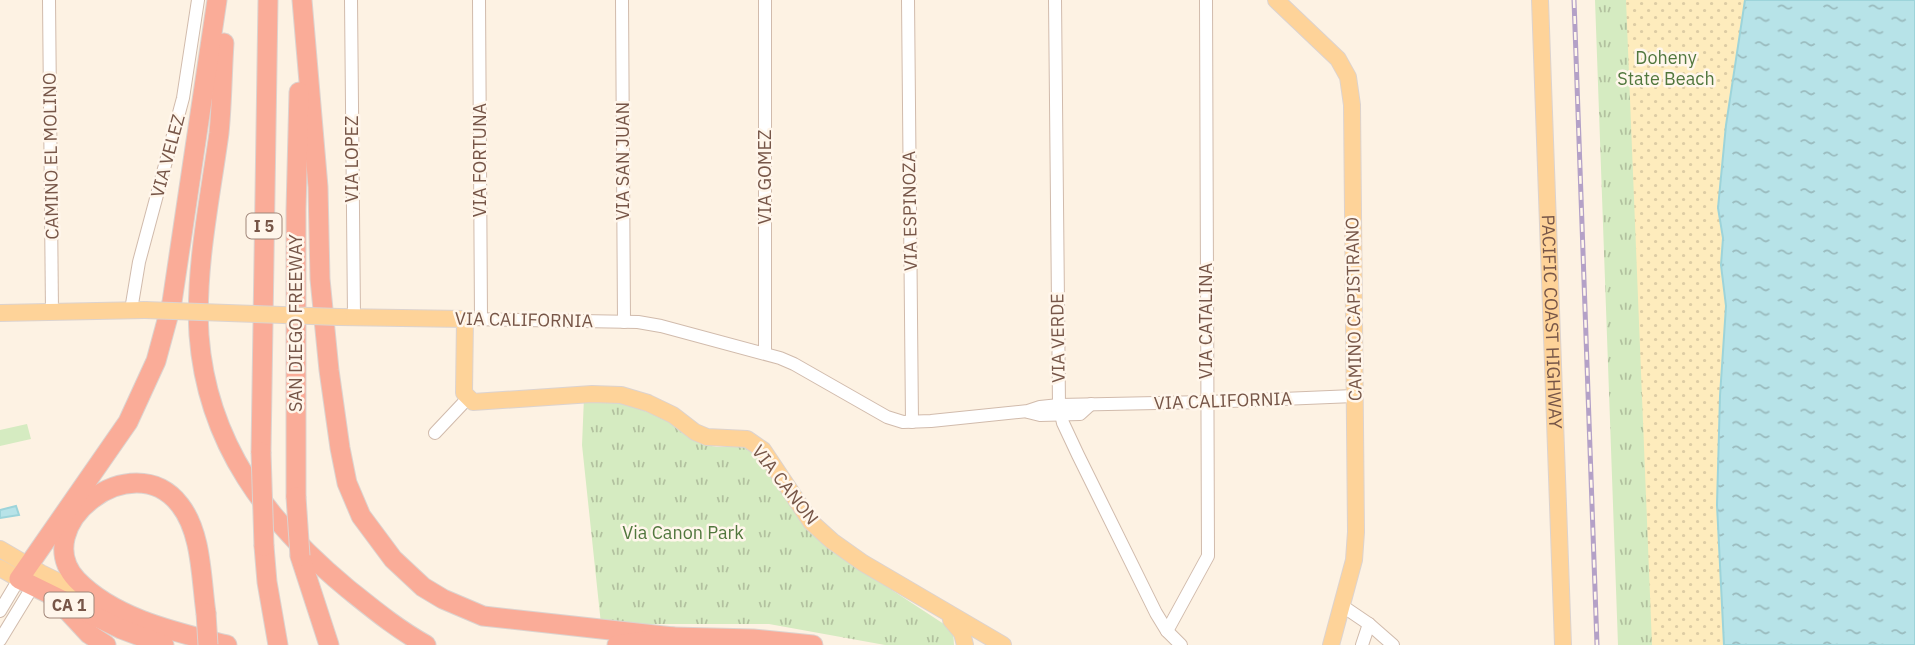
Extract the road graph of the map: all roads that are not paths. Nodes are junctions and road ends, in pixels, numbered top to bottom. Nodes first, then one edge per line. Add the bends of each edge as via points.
1 (49, 0) edge
2 (198, 0) edge
3 (217, 0) edge
4 (225, 0) edge
5 (268, 0) edge
6 (301, 0) edge
7 (351, 0) edge
8 (479, 0) edge
9 (622, 0) edge
10 (765, 0) edge
11 (908, 0) edge
12 (1055, 0) edge
13 (1206, 0) edge
14 (1276, 0) edge
15 (1540, 0) edge
16 (138, 310) junction
17 (52, 312) junction
18 (0, 313) edge
19 (346, 317) junction
20 (464, 319) junction
21 (481, 319) junction
22 (624, 322) junction
23 (765, 354) junction
24 (1354, 396) junction
25 (468, 398) junction
26 (1206, 402) junction
27 (1060, 410) junction
28 (912, 422) junction
29 (435, 433) dead end
30 (0, 549) edge
31 (300, 556) junction
32 (0, 568) edge
33 (30, 576) junction
34 (55, 598) junction
35 (107, 605) junction
36 (1341, 605) junction
37 (0, 611) edge
38 (945, 612) junction
39 (1369, 624) junction
40 (1167, 631) junction
41 (277, 635) edge
42 (673, 637) junction
43 (0, 640) edge
44 (321, 640) edge
45 (995, 643) edge
46 (106, 645) edge
47 (164, 645) edge
48 (208, 645) edge
49 (227, 645) edge
50 (426, 645) edge
51 (617, 645) edge
52 (813, 645) edge
53 (965, 645) edge
54 (1181, 645) edge
55 (1331, 645) edge
56 (1362, 645) edge
57 (1393, 645) edge
58 (1563, 645) edge

1 - 17 street, CAMINO EL MOLINO
2 - 16 street, VIA VELEZ via 183,98 139,262
3 - 33 highway via 172,302 156,361 128,422
4 - 50 highway via 219,129 199,304 201,349 218,420 235,462 293,540 381,616
5 - 41 highway, SAN DIEGO FREEWAY / I 5, bridge via 261,452 267,582
6 - 31 highway, SAN DIEGO FREEWAY / I 5, bridge via 296,210
6 - 42 highway via 329,370 347,483 361,516 393,559 423,587 483,616
7 - 19 street, VIA LOPEZ
8 - 21 street, VIA FORTUNA
9 - 22 street, VIA SAN JUAN
10 - 23 street, VIA GOMEZ
11 - 28 street, VIA ESPINOZA
12 - 27 street, VIA VERDE
13 - 26 street, VIA CATALINA
14 - 24 main road, CAMINO CAPISTRANO via 1338,59 1348,78
15 - 58 main road, PACIFIC COAST HIGHWAY
16 - 17 main road, VIA CALIFORNIA
16 - 19 main road, VIA CALIFORNIA, bridge
17 - 18 main road, VIA CALIFORNIA
19 - 20 main road, VIA CALIFORNIA
20 - 21 street, VIA CALIFORNIA
20 - 25 main road via 464,393
21 - 22 street, VIA CALIFORNIA
22 - 23 street, VIA CALIFORNIA via 654,324
23 - 28 street, VIA CALIFORNIA via 794,364 887,417
24 - 26 street, VIA CALIFORNIA
24 - 36 main road, CAMINO CAPISTRANO via 1356,532 1354,560
25 - 29 street
25 - 38 main road, VIA CANON via 482,402 621,395 673,415 707,437 747,439 762,450 811,522 832,541
26 - 27 street, VIA CALIFORNIA via 1091,404 1080,414
26 - 40 street, VIA CATALINA via 1208,556
27 - 28 street, VIA CALIFORNIA
27 - 40 street, VIA VERDE
30 - 33 main road
31 - 44 highway
31 - 44 highway, SAN DIEGO FREEWAY / I 5 via 303,583
32 - 33 main road
33 - 34 highway, CA 1
33 - 35 main road, CA 1
33 - 37 street
33 - 43 street
34 - 46 highway
34 - 47 highway, CA 1
35 - 48 highway, bridge via 72,574 65,550 67,534 79,513 111,487 132,483 158,488 177,501 193,531
35 - 49 highway, CA 1
36 - 39 street
36 - 55 main road, CAMINO CAPISTRANO
38 - 45 main road, VIA CANON
38 - 53 main road via 962,633
39 - 56 street
39 - 57 street
40 - 54 street, VIA VERDE
42 - 51 highway
42 - 52 highway

